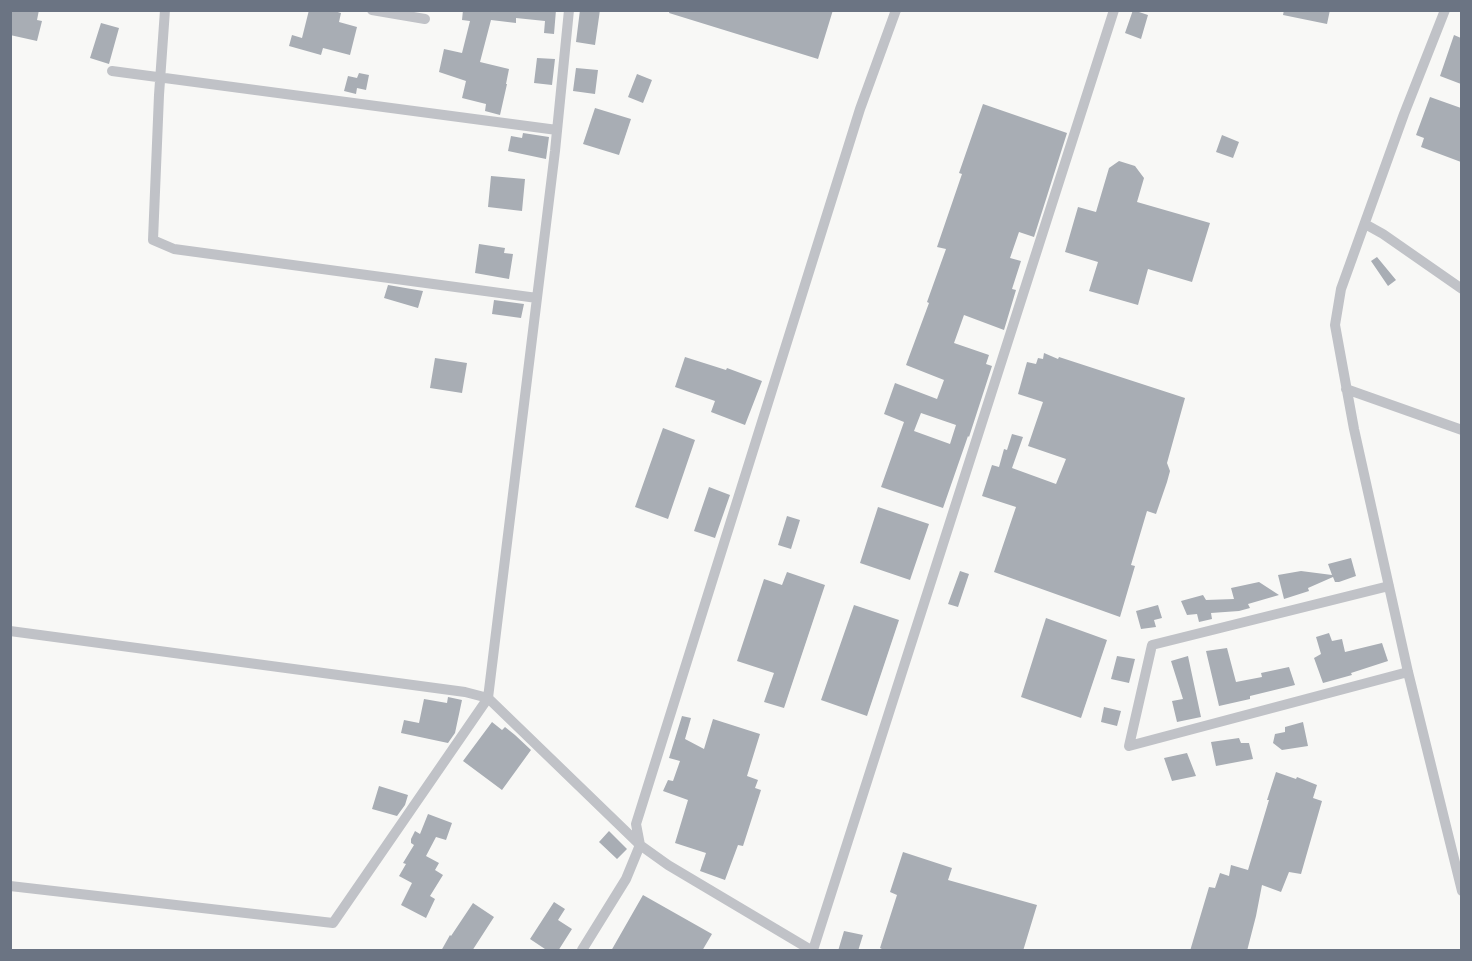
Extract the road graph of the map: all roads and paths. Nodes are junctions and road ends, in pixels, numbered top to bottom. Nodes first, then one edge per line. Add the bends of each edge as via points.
1 (165, 10) edge
2 (372, 10) edge
3 (569, 10) edge
4 (896, 10) edge
5 (1114, 10) edge
6 (1445, 10) edge
7 (425, 20) dead end
8 (112, 71) dead end
9 (160, 77) junction
10 (557, 130) junction
11 (1365, 224) junction
12 (1461, 289) edge
13 (537, 298) junction
14 (1346, 389) junction
15 (1461, 430) edge
16 (1389, 586) junction
17 (10, 631) edge
18 (1408, 672) junction
19 (488, 698) junction
20 (640, 845) junction
21 (10, 886) edge
22 (1461, 891) edge
23 (582, 951) edge
24 (812, 951) edge

1 - 9 street
2 - 7 street
3 - 10 street
4 - 20 street via 860,109 636,824
5 - 24 street
6 - 11 street
8 - 9 street
9 - 10 street
9 - 13 street via 153,240 174,249
10 - 13 street
11 - 12 street
11 - 14 street via 1341,289 1335,325
13 - 19 street
14 - 15 street
14 - 16 street
16 - 18 street
16 - 18 street via 1152,645 1129,746
17 - 19 street via 454,690
18 - 22 street
19 - 20 street
19 - 21 street via 333,923
20 - 23 street via 626,879
20 - 24 street

